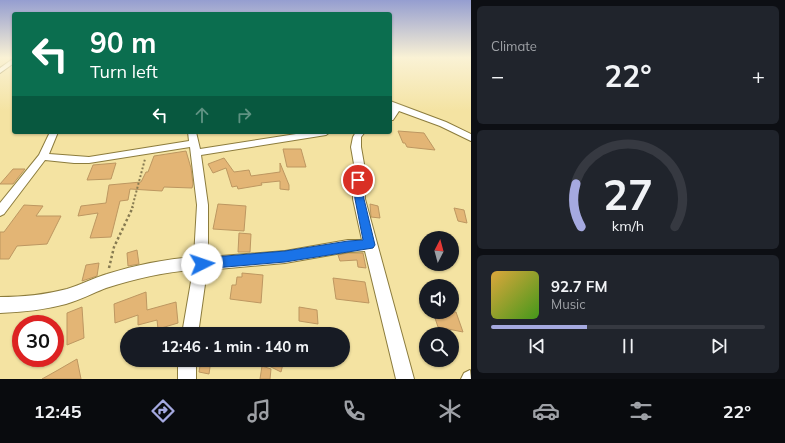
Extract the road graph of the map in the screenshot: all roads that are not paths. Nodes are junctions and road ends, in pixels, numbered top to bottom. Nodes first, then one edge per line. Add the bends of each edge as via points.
1 (392, 104) edge
2 (392, 116) edge
3 (53, 134) edge
4 (302, 134) edge
5 (359, 134) edge
6 (471, 138) edge
7 (194, 143) edge
8 (43, 156) junction
9 (0, 211) edge
10 (370, 245) junction
11 (202, 264) junction
12 (0, 305) edge
13 (191, 327) edge
14 (187, 367) edge
15 (188, 379) edge
16 (405, 379) edge

1 - 2 street via 396,111
1 - 6 street
3 - 8 street
4 - 7 street
5 - 10 street via 356,147 359,164 359,199
7 - 8 street via 89,160
7 - 11 street via 203,213
8 - 9 street
10 - 11 street via 348,246 278,258
10 - 16 street
11 - 12 street via 173,265 147,270 106,281 68,296 32,304
11 - 13 street
14 - 15 street

